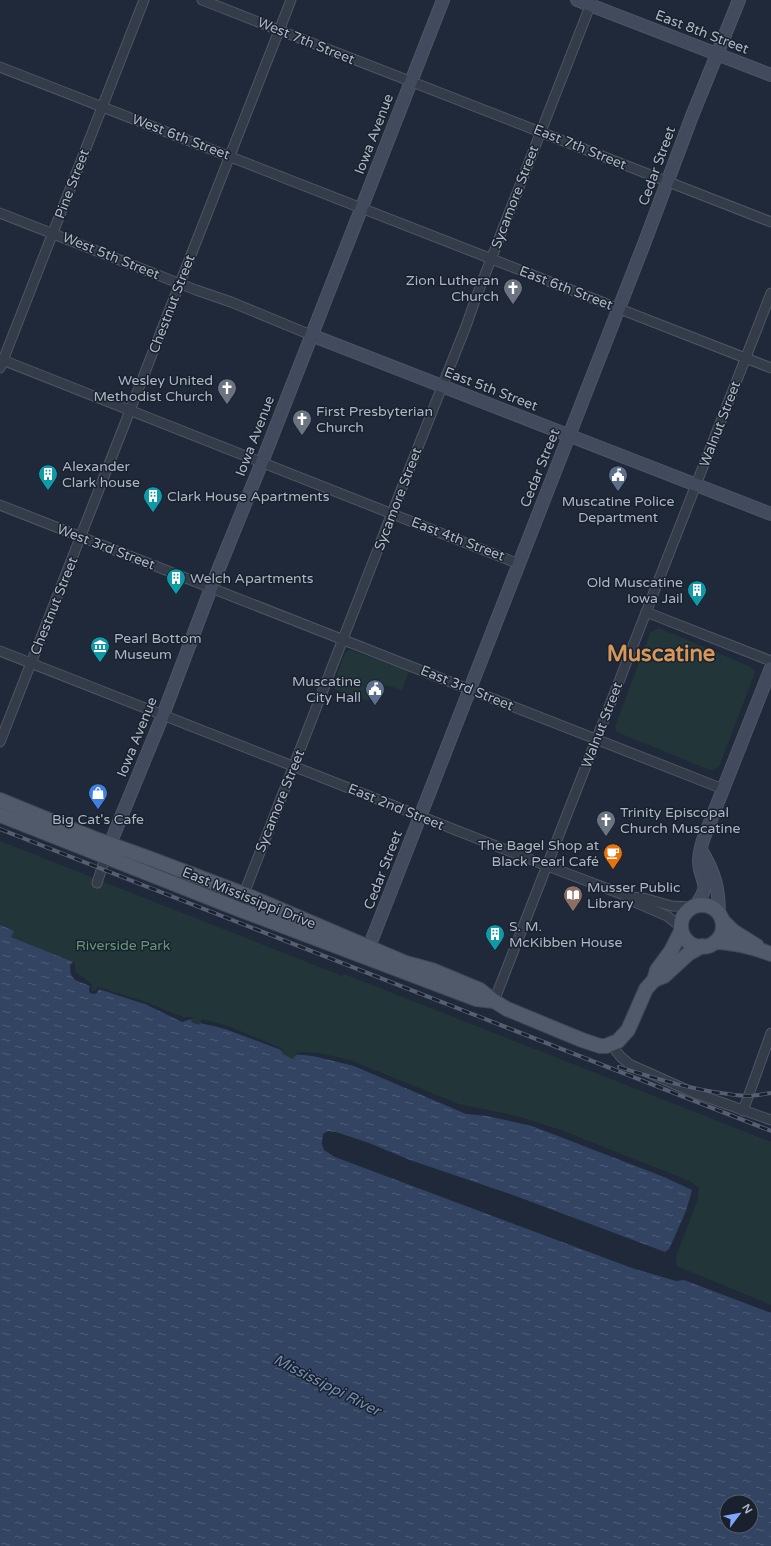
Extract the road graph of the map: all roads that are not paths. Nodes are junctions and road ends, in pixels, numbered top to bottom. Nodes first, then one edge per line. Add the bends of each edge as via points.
1 (144, 0) edge
2 (202, 0) edge
3 (291, 0) edge
4 (443, 0) edge
5 (576, 0) edge
6 (739, 0) edge
7 (592, 3) edge
8 (279, 30) junction
9 (717, 54) junction
10 (0, 67) edge
11 (771, 75) edge
12 (411, 81) junction
13 (102, 107) junction
14 (541, 132) junction
15 (230, 156) junction
16 (667, 182) junction
17 (361, 208) junction
18 (0, 213) edge
19 (771, 222) edge
20 (53, 233) junction
21 (491, 259) junction
22 (180, 283) junction
23 (771, 293) edge
24 (618, 308) junction
25 (311, 335) junction
26 (745, 358) junction
27 (1, 362) edge
28 (771, 368) edge
29 (442, 386) junction
30 (131, 410) junction
31 (570, 435) junction
32 (262, 462) junction
33 (696, 485) junction
34 (0, 505) edge
35 (392, 513) junction
36 (771, 514) edge
37 (81, 537) junction
38 (519, 564) junction
39 (211, 588) junction
40 (646, 612) junction
41 (343, 639) junction
42 (0, 651) edge
43 (771, 661) edge
44 (31, 663) junction
45 (771, 668) edge
46 (470, 689) junction
47 (163, 715) junction
48 (597, 739) junction
49 (0, 742) edge
50 (294, 766) junction
51 (723, 789) junction
52 (0, 800) edge
53 (0, 815) edge
54 (420, 816) junction
55 (108, 850) junction
56 (700, 850) junction
57 (547, 866) junction
58 (97, 883) dead end
59 (244, 894) junction
60 (630, 897) junction
61 (694, 906) junction
62 (238, 909) junction
63 (720, 917) junction
64 (681, 929) junction
65 (708, 944) junction
66 (369, 947) junction
67 (766, 952) edge
68 (654, 980) junction
69 (494, 1001) junction
70 (771, 1033) edge
71 (611, 1045) junction
72 (743, 1111) junction
73 (771, 1120) edge

1 - 13 street, Pine Street
2 - 8 street, West 7th Street
3 - 8 street, Chestnut Street
4 - 12 main road, Iowa Avenue
5 - 7 main road, East 8th Street
6 - 9 main road, Cedar Street
7 - 9 main road, East 8th Street
7 - 14 street, Sycamore Street
8 - 12 street, West 7th Street
8 - 15 street, Chestnut Street
9 - 11 main road, East 8th Street
9 - 16 main road, Cedar Street
10 - 13 street, West 6th Street
12 - 14 street, East 7th Street
12 - 17 main road, Iowa Avenue
13 - 15 street, West 6th Street
13 - 20 street, Pine Street
14 - 16 street, East 7th Street
14 - 21 street, Sycamore Street
15 - 17 street, West 6th Street
15 - 22 street, Chestnut Street
16 - 19 street, East 7th Street
16 - 24 main road, Cedar Street
17 - 21 street, East 6th Street
17 - 25 main road, Iowa Avenue
18 - 20 street, West 5th Street
20 - 22 street, West 5th Street
20 - 27 street, Pine Street
21 - 24 street, East 6th Street
21 - 29 street, Sycamore Street
22 - 25 street, West 5th Street
22 - 30 street, Chestnut Street
23 - 26 street, Walnut Street
24 - 26 street, East 6th Street
24 - 31 main road, Cedar Street
25 - 29 main road, East 5th Street
25 - 32 main road, Iowa Avenue
26 - 28 street, East 6th Street
26 - 33 street, Walnut Street
27 - 30 street, East 4th Street
29 - 31 main road, East 5th Street
29 - 35 street, Sycamore Street
30 - 32 street, East 4th Street
30 - 37 street, Chestnut Street
31 - 33 main road, East 5th Street
31 - 38 main road, Cedar Street
32 - 35 street, East 4th Street
32 - 39 main road, Iowa Avenue
33 - 36 main road, East 5th Street
33 - 40 street, Walnut Street
34 - 37 street, West 3rd Street
35 - 38 street, East 4th Street
35 - 41 street, Sycamore Street
37 - 39 street, West 3rd Street
37 - 44 street, Chestnut Street
38 - 46 main road, Cedar Street
39 - 41 street, East 3rd Street
39 - 47 main road, Iowa Avenue
40 - 43 street
40 - 48 street, Walnut Street
41 - 46 street, East 3rd Street
41 - 50 street, Sycamore Street
42 - 44 street, East 2nd Street
44 - 47 street, East 2nd Street
44 - 49 street, Chestnut Street
45 - 51 main road
46 - 48 street, East 3rd Street
46 - 54 main road, Cedar Street
47 - 50 street, East 2nd Street
47 - 55 main road, Iowa Avenue
48 - 51 street, East 3rd Street
48 - 57 street, Walnut Street
50 - 54 street, East 2nd Street
50 - 59 street, Sycamore Street
51 - 56 main road
52 - 55 main road, East Mississippi Drive
53 - 55 main road, East Mississippi Drive
54 - 57 street, East 2nd Street
54 - 66 main road, Cedar Street
55 - 58 street, Iowa Avenue
55 - 59 main road, East Mississippi Drive
55 - 62 main road, East Mississippi Drive
56 - 61 main road via 699,863 705,884 704,891
56 - 63 main road via 718,889
57 - 60 street, East 2nd Street
57 - 69 street, Walnut Street
59 - 62 street, Sycamore Street
59 - 66 main road, East Mississippi Drive
60 - 61 street, East 2nd Street via 672,906
60 - 64 street, East 2nd Street via 637,903 667,916
61 - 63 main road via 711,907
61 - 64 main road via 683,916
62 - 69 main road, East Mississippi Drive via 476,999
63 - 65 main road via 722,932
63 - 67 main road via 733,931
64 - 65 main road via 690,943
64 - 68 main road via 671,951 657,970
65 - 67 main road via 732,944
65 - 68 main road via 688,954 664,976
66 - 69 main road, East Mississippi Drive via 480,990
68 - 71 main road via 646,989 628,1030
69 - 71 main road, East Mississippi Drive via 507,1009 582,1040 600,1046
70 - 72 street
71 - 72 street via 629,1064 672,1084
72 - 73 street

